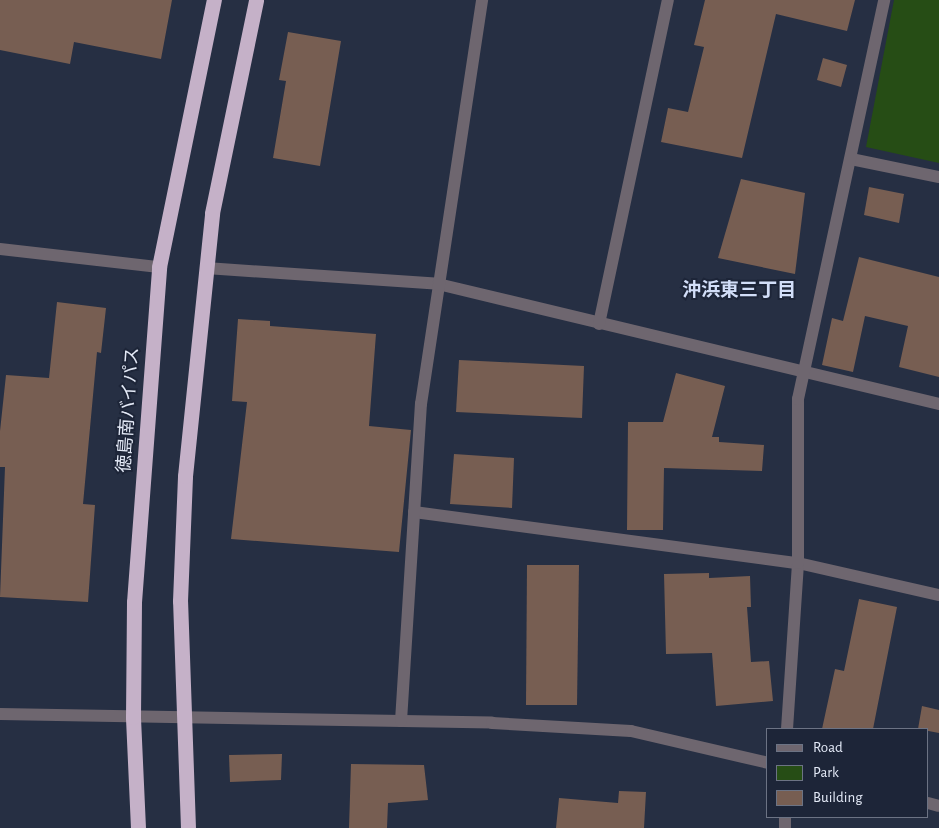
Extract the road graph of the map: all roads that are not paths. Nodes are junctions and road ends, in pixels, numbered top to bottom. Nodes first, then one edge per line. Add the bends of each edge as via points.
1 (214, 0) edge
2 (256, 0) edge
3 (482, 0) edge
4 (668, 0) edge
5 (884, 0) edge
6 (851, 159) junction
7 (939, 176) edge
8 (0, 249) edge
9 (158, 267) junction
10 (206, 268) junction
11 (438, 284) junction
12 (599, 324) junction
13 (802, 372) junction
14 (939, 404) edge
15 (414, 512) junction
16 (798, 563) junction
17 (939, 595) edge
18 (0, 714) edge
19 (184, 716) junction
20 (133, 717) junction
21 (401, 721) junction
22 (787, 728) edge
23 (766, 763) edge
24 (138, 828) edge
25 (188, 828) edge

1 - 9 highway, 徳島南バイパス
2 - 10 highway via 212,213
3 - 11 street
4 - 12 street
5 - 6 street
6 - 7 street
6 - 13 street
8 - 9 street
9 - 20 highway, 徳島南バイパス via 134,602
10 - 11 street
10 - 19 highway via 185,476 180,601
11 - 12 street
11 - 15 street via 421,404
12 - 13 street
13 - 14 street
13 - 16 street via 798,399
15 - 16 street
15 - 21 street
16 - 17 street
16 - 22 street
18 - 20 street
19 - 20 street
19 - 21 street
19 - 25 highway
20 - 24 highway, 徳島南バイパス
21 - 23 street via 631,731

